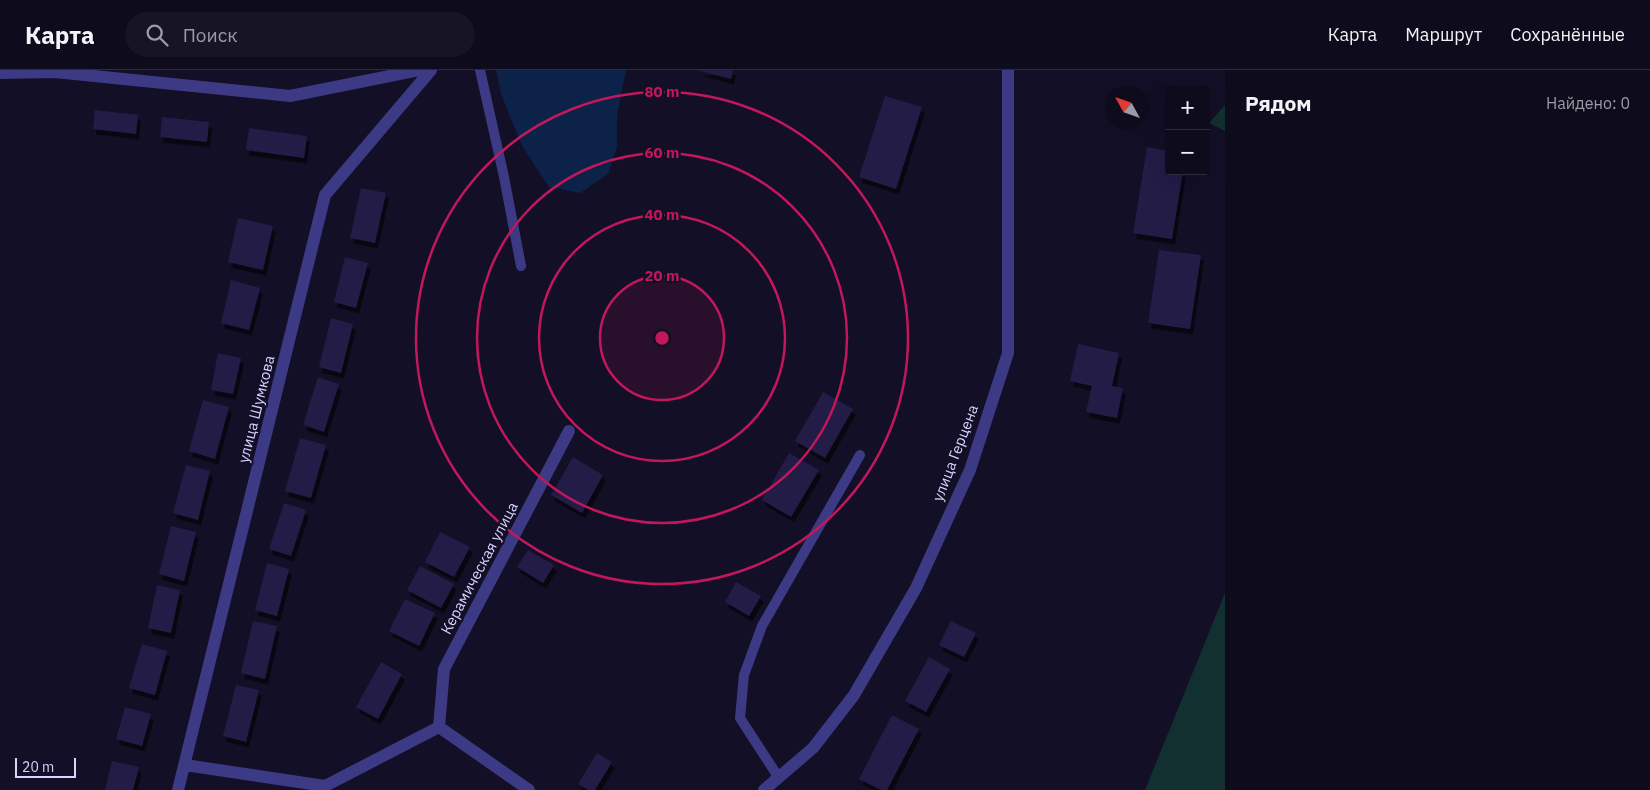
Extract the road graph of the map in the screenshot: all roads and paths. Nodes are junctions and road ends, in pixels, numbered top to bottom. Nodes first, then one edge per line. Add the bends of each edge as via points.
1 (419, 70) edge
2 (431, 70) edge
3 (480, 70) edge
4 (1008, 70) edge
5 (0, 73) edge
6 (521, 266) dead end
7 (569, 431) dead end
8 (860, 455) dead end
9 (439, 727) junction
10 (185, 765) junction
11 (779, 778) junction
12 (178, 790) edge
13 (529, 790) edge
14 (764, 790) edge

1 - 5 street via 290,96 55,72
2 - 10 street, улица Шумкова via 325,195
3 - 6 lane
4 - 11 street, улица Герцена via 1008,353 970,470 916,588 854,695 813,748
7 - 9 street, Керамическая улица via 444,669
8 - 11 lane via 762,626 744,675 740,718
9 - 10 street via 325,786
9 - 13 street
10 - 12 street, улица Шумкова
11 - 14 street, улица Герцена

